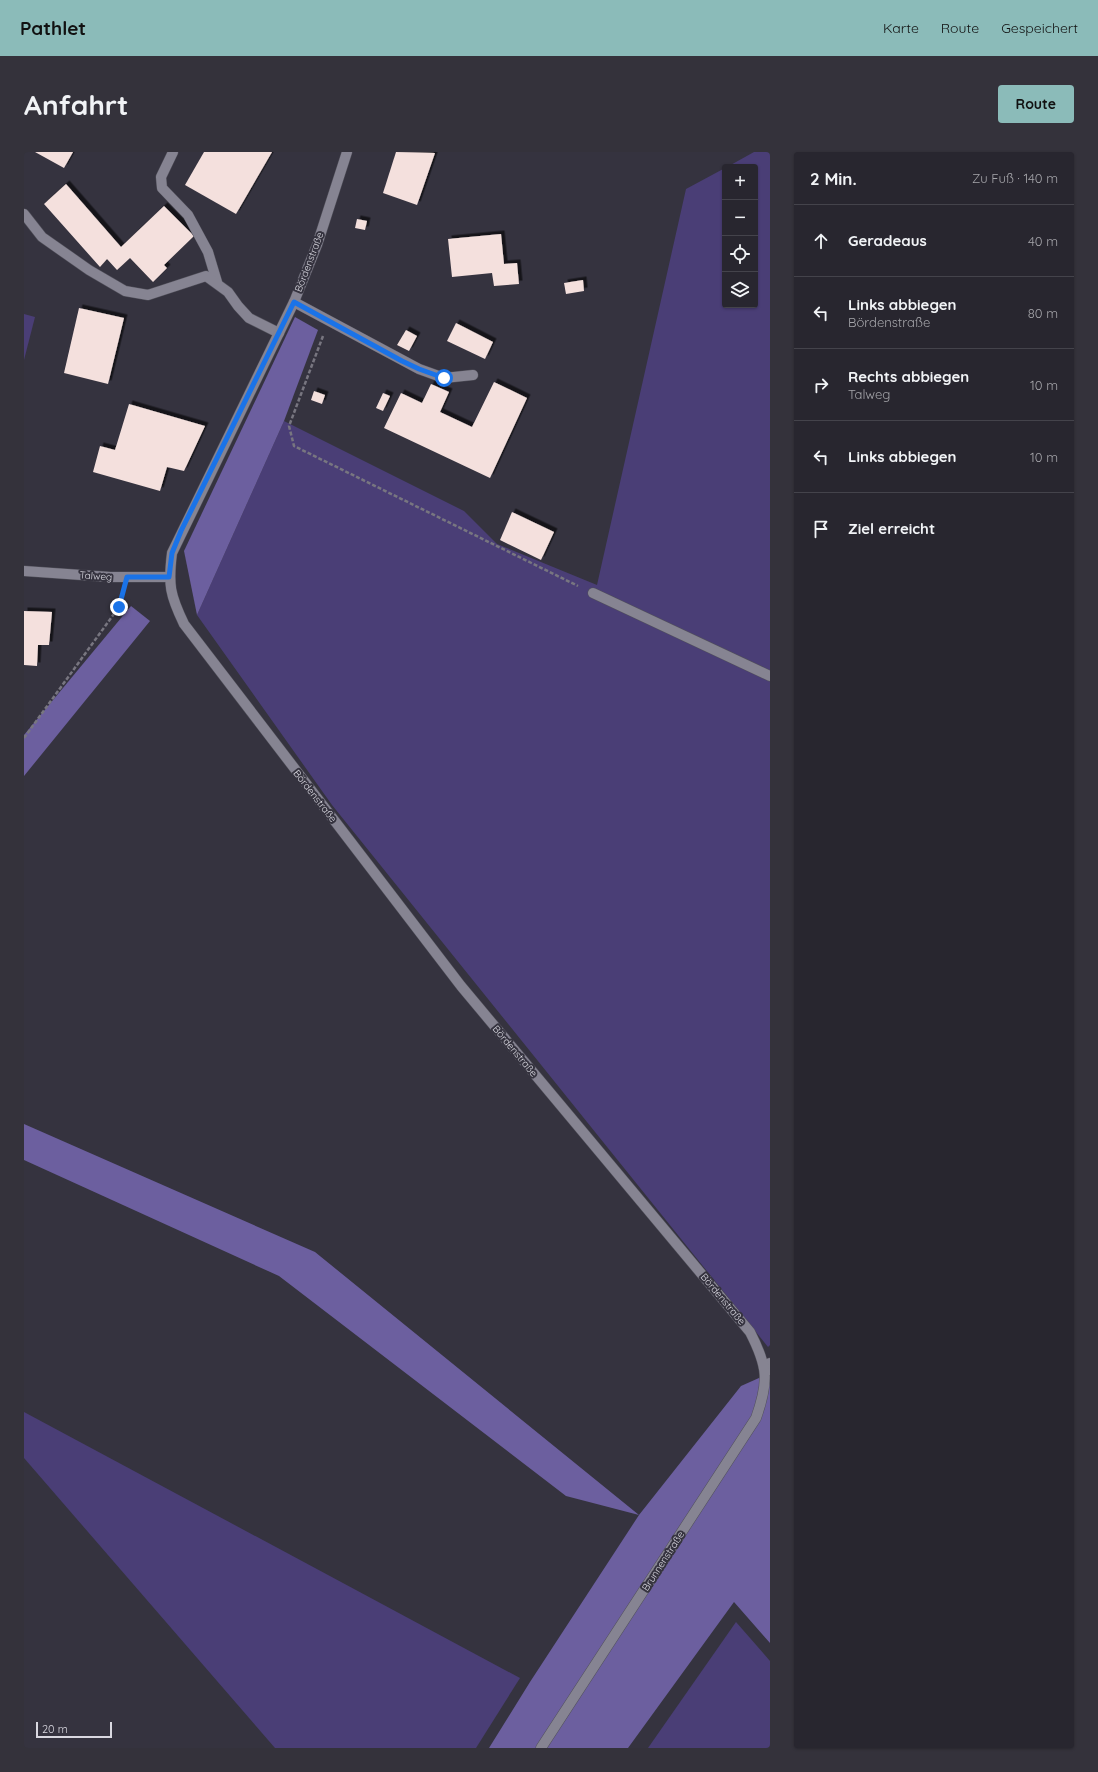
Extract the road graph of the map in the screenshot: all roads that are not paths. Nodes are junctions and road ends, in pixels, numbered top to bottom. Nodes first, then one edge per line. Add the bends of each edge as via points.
1 (173, 152) edge
2 (347, 152) edge
3 (24, 214) edge
4 (217, 282) junction
5 (294, 302) junction
6 (279, 333) junction
7 (473, 375) dead end
8 (24, 571) edge
9 (169, 577) junction
10 (593, 593) road end
11 (770, 676) edge
12 (768, 1367) edge
13 (542, 1748) edge

1 - 4 street via 161,177 162,188 188,215 208,252
2 - 5 street, Bördenstraße via 317,245
3 - 4 street via 42,237 89,270 126,291 148,295 206,276
4 - 6 street via 248,318
5 - 6 street, Bördenstraße
5 - 7 street via 419,369 444,378
6 - 9 street, Bördenstraße via 181,531 172,553
8 - 9 street, Talweg
9 - 12 street, Bördenstraße via 172,600 184,624 213,663 461,986 750,1332
10 - 11 street
12 - 13 street, Brunnenstraße via 765,1393 756,1418

